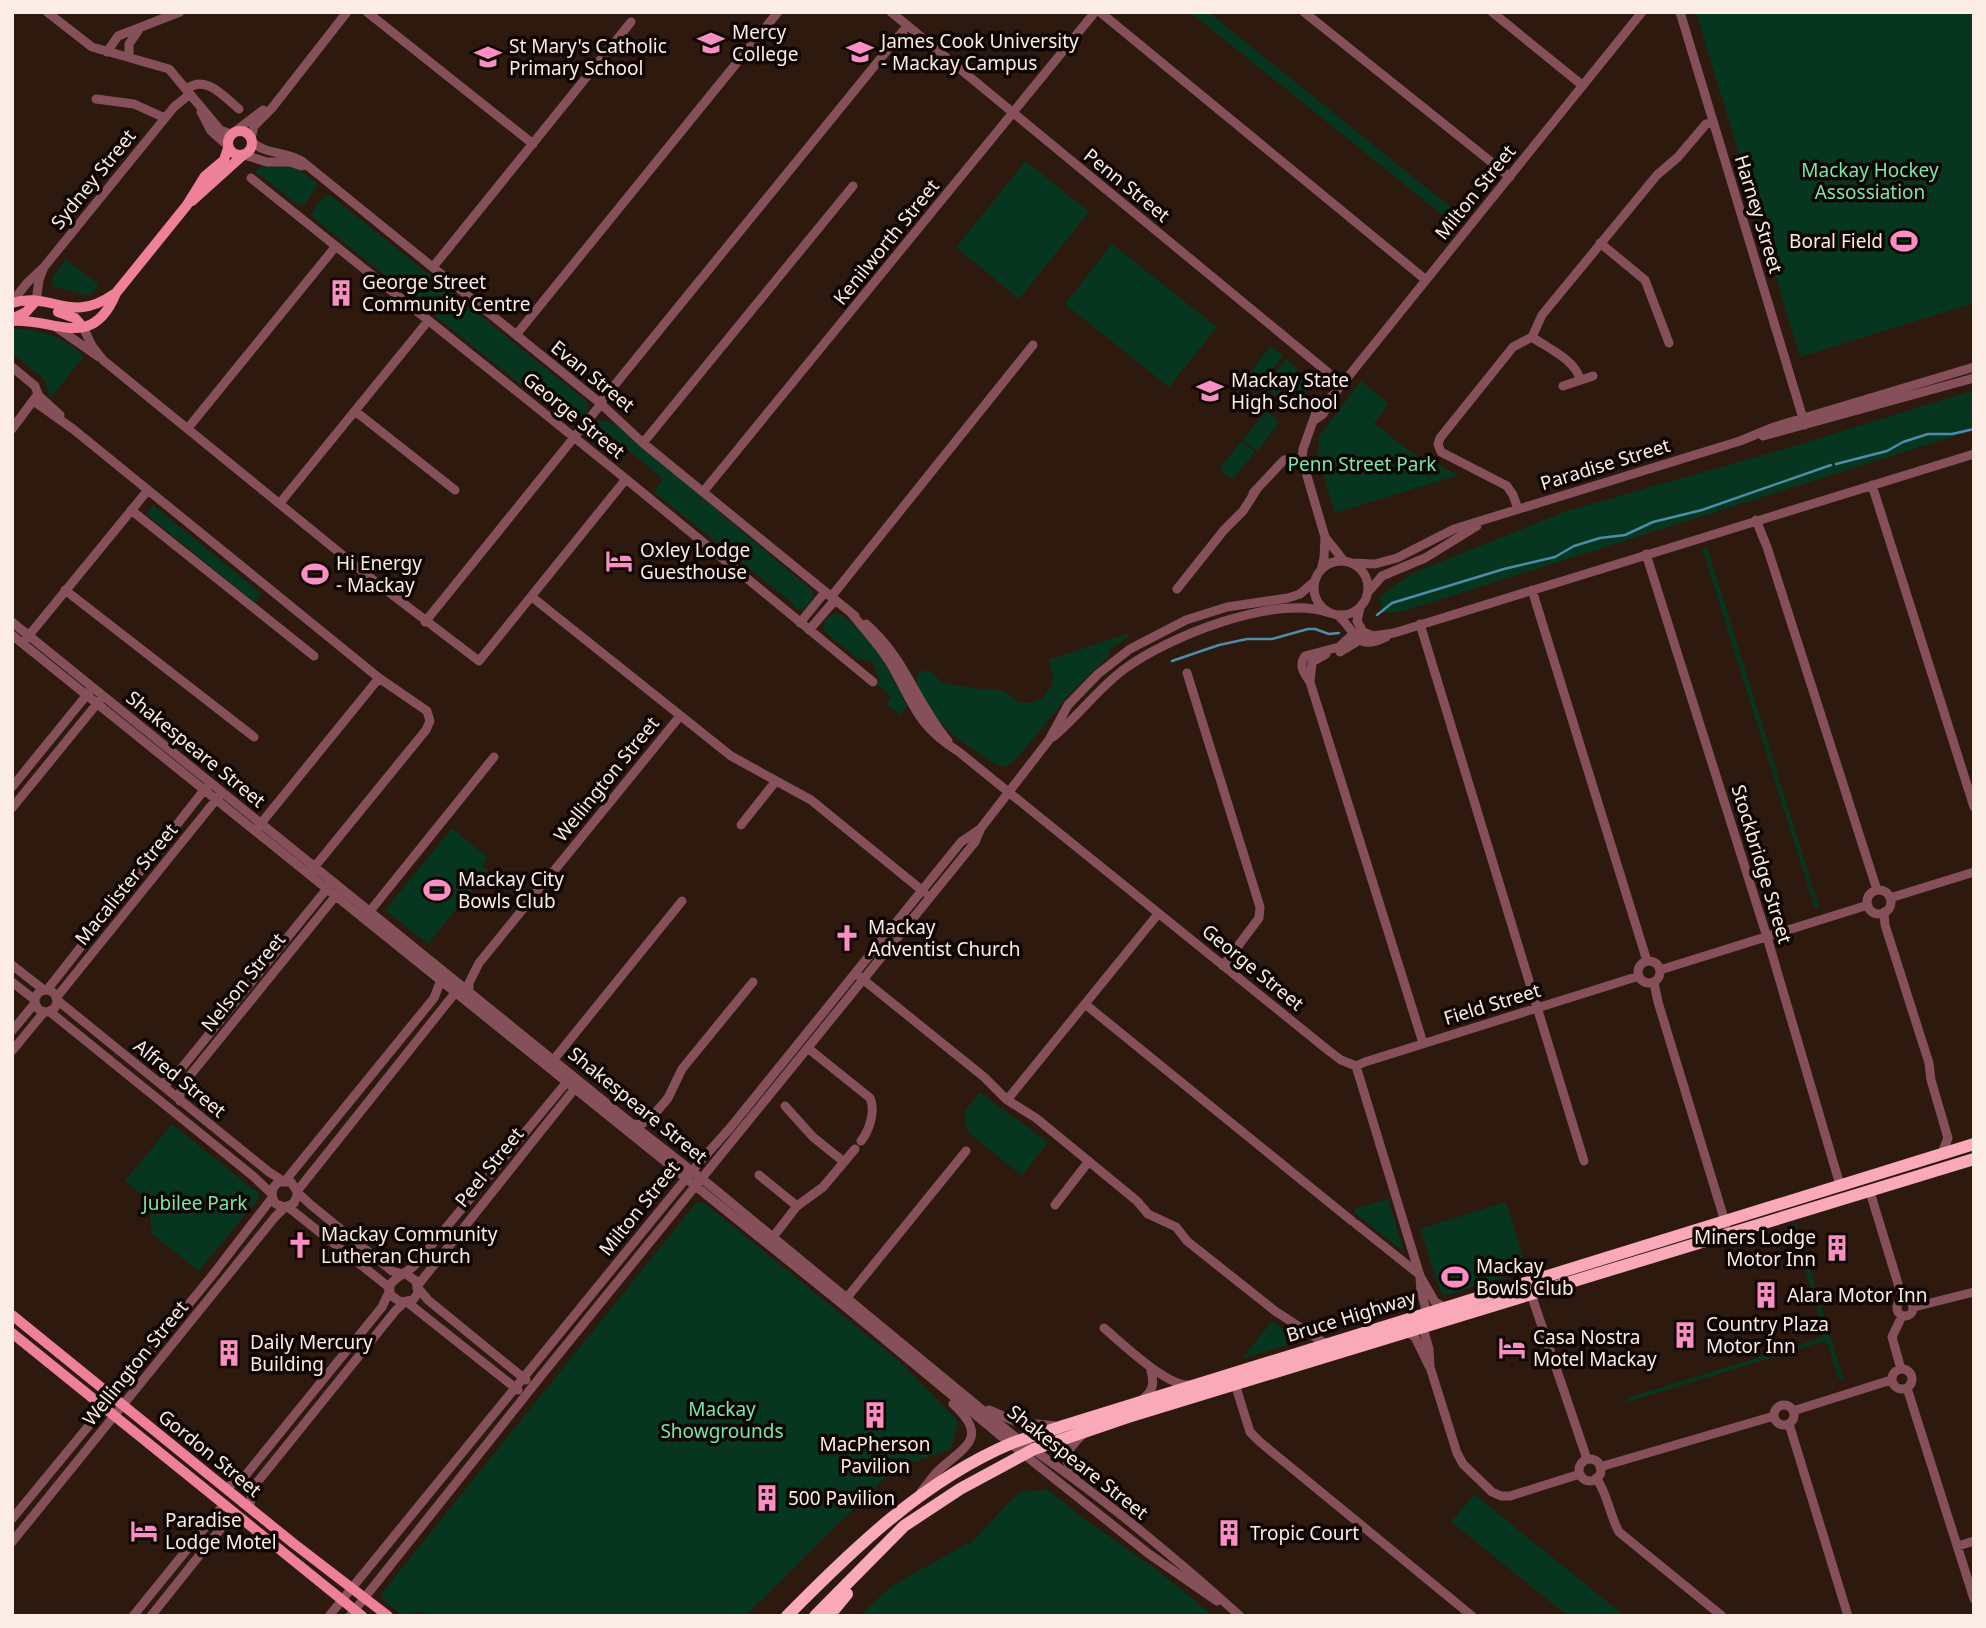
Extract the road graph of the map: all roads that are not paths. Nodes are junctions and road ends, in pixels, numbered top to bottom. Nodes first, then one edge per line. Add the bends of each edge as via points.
1 (47, 12) edge
2 (180, 12) edge
3 (347, 12) edge
4 (367, 12) edge
5 (778, 12) edge
6 (891, 12) edge
7 (1095, 12) edge
8 (1100, 12) edge
9 (1304, 12) edge
10 (1492, 12) edge
11 (1642, 12) edge
12 (1680, 12) edge
13 (631, 22) dead end
14 (907, 26) junction
15 (140, 30) junction
16 (107, 52) junction
17 (129, 57) junction
18 (1582, 85) junction
19 (280, 96) junction
20 (192, 97) junction
21 (96, 99) dead end
22 (239, 109) dead end
23 (1013, 113) junction
24 (168, 115) junction
25 (1713, 123) junction
26 (232, 134) junction
27 (251, 140) junction
28 (533, 144) junction
29 (228, 147) junction
30 (243, 155) junction
31 (311, 169) junction
32 (1510, 177) junction
33 (251, 178) dead end
34 (853, 186) dead end
35 (187, 205) junction
36 (1600, 243) junction
37 (336, 246) junction
38 (44, 267) junction
39 (433, 267) junction
40 (1426, 280) junction
41 (116, 293) junction
42 (12, 302) edge
43 (40, 302) junction
44 (12, 320) edge
45 (428, 321) junction
46 (56, 327) junction
47 (83, 327) junction
48 (516, 335) junction
49 (1532, 337) junction
50 (1669, 343) dead end
51 (1033, 345) dead end
52 (103, 360) junction
53 (12, 367) edge
54 (1974, 368) edge
55 (1593, 376) dead end
56 (1974, 378) edge
57 (1580, 379) junction
58 (1342, 384) junction
59 (1563, 386) dead end
60 (36, 398) junction
61 (601, 403) junction
62 (355, 411) junction
63 (1804, 422) junction
64 (187, 428) junction
65 (12, 429) edge
66 (574, 437) junction
67 (643, 443) junction
68 (1974, 454) edge
69 (1302, 459) junction
70 (626, 479) junction
71 (1872, 485) junction
72 (148, 490) junction
73 (454, 490) dead end
74 (703, 492) junction
75 (280, 503) junction
76 (1518, 509) junction
77 (131, 510) junction
78 (1756, 520) junction
79 (1481, 523) junction
80 (1325, 537) junction
81 (1646, 554) junction
82 (1348, 562) junction
83 (1321, 570) junction
84 (1314, 582) junction
85 (1177, 589) dead end
86 (65, 590) junction
87 (1532, 590) junction
88 (1367, 592) junction
89 (830, 596) junction
90 (532, 597) junction
91 (1361, 606) junction
92 (1333, 614) junction
93 (12, 622) edge
94 (425, 622) junction
95 (800, 623) junction
96 (1420, 624) junction
97 (810, 630) junction
98 (12, 635) edge
99 (1358, 636) junction
100 (25, 639) junction
101 (314, 656) dead end
102 (900, 671) joint
103 (1187, 673) dead end
104 (379, 678) junction
105 (873, 682) dead end
106 (90, 692) junction
107 (100, 699) junction
108 (76, 709) junction
109 (680, 716) junction
110 (86, 717) junction
111 (254, 737) dead end
112 (1049, 740) junction
113 (494, 757) dead end
114 (776, 781) junction
115 (207, 786) junction
116 (12, 787) edge
117 (1009, 793) junction
118 (219, 796) junction
119 (192, 804) junction
120 (1974, 807) edge
121 (12, 808) edge
122 (205, 814) junction
123 (741, 825) dead end
124 (258, 827) junction
125 (981, 828) junction
126 (312, 870) junction
127 (1974, 872) edge
128 (330, 885) junction
129 (922, 890) junction
130 (1877, 890) junction
131 (339, 892) junction
132 (931, 898) junction
133 (1890, 898) junction
134 (682, 901) dead end
135 (316, 903) junction
136 (1868, 905) junction
137 (325, 910) junction
138 (1884, 912) junction
139 (1158, 914) junction
140 (367, 915) junction
141 (1766, 937) junction
142 (412, 952) junction
143 (1647, 961) junction
144 (479, 963) junction
145 (12, 965) edge
146 (435, 965) junction
147 (1223, 965) junction
148 (1660, 970) junction
149 (855, 973) junction
150 (1639, 976) junction
151 (441, 980) junction
152 (864, 980) junction
153 (456, 981) junction
154 (12, 982) edge
155 (753, 982) dead end
156 (1654, 983) junction
157 (46, 990) junction
158 (469, 992) junction
159 (455, 993) junction
160 (434, 998) junction
161 (57, 999) junction
162 (35, 1002) junction
163 (468, 1003) junction
164 (1085, 1004) junction
165 (444, 1006) junction
166 (1539, 1007) junction
167 (47, 1011) junction
168 (12, 1031) edge
169 (1423, 1043) junction
170 (809, 1049) junction
171 (12, 1051) edge
172 (550, 1063) junction
173 (1356, 1066) junction
174 (566, 1070) junction
175 (159, 1083) junction
176 (566, 1083) junction
177 (575, 1090) junction
178 (555, 1095) junction
179 (1007, 1100) junction
180 (180, 1101) junction
181 (564, 1102) junction
182 (785, 1106) dead end
183 (652, 1117) junction
184 (632, 1124) junction
185 (1945, 1129) junction
186 (650, 1139) junction
187 (1970, 1145) edge
188 (966, 1151) dead end
189 (1942, 1153) junction
190 (1974, 1159) edge
191 (1088, 1161) junction
192 (1584, 1161) dead end
193 (844, 1162) junction
194 (689, 1175) junction
195 (759, 1175) dead end
196 (284, 1181) junction
197 (698, 1182) junction
198 (1840, 1185) junction
199 (298, 1192) junction
200 (1870, 1192) junction
201 (272, 1196) junction
202 (1055, 1205) dead end
203 (797, 1206) junction
204 (286, 1207) junction
205 (1727, 1227) junction
206 (773, 1237) junction
207 (404, 1274) junction
208 (1420, 1276) junction
209 (418, 1287) junction
210 (390, 1289) junction
211 (1974, 1292) edge
212 (1527, 1295) junction
213 (1903, 1300) junction
214 (844, 1301) junction
215 (406, 1302) junction
216 (1444, 1307) junction
217 (1914, 1307) junction
218 (1427, 1313) junction
219 (12, 1315) edge
220 (1902, 1316) junction
221 (1298, 1327) junction
222 (1104, 1328) dead end
223 (1423, 1328) junction
224 (1407, 1332) junction
225 (12, 1333) edge
226 (1328, 1343) junction
227 (1298, 1353) junction
228 (915, 1367) junction
229 (1150, 1367) junction
230 (1430, 1367) junction
231 (1901, 1369) junction
232 (523, 1377) junction
233 (1891, 1380) junction
234 (1236, 1384) junction
235 (533, 1385) junction
236 (1194, 1385) junction
237 (318, 1386) junction
238 (515, 1388) junction
239 (1907, 1388) junction
240 (328, 1394) junction
241 (525, 1396) junction
242 (112, 1397) junction
243 (1140, 1402) junction
244 (975, 1403) junction
245 (123, 1406) junction
246 (104, 1407) junction
247 (1793, 1411) junction
248 (115, 1416) junction
249 (1774, 1416) junction
250 (1788, 1424) junction
251 (1062, 1426) junction
252 (1088, 1430) junction
253 (281, 1432) junction
254 (291, 1440) junction
255 (1015, 1442) junction
256 (1029, 1452) junction
257 (1587, 1459) junction
258 (1600, 1467) junction
259 (1580, 1474) junction
260 (212, 1477) junction
261 (1596, 1478) junction
262 (226, 1488) junction
263 (1085, 1488) junction
264 (915, 1499) junction
265 (224, 1504) junction
266 (249, 1507) junction
267 (934, 1507) junction
268 (234, 1512) junction
269 (12, 1519) edge
270 (1974, 1541) edge
271 (12, 1542) edge
272 (1958, 1546) junction
273 (352, 1587) junction
274 (365, 1597) junction
275 (1974, 1599) edge
276 (342, 1600) junction
277 (355, 1614) edge
278 (133, 1616) edge
279 (151, 1616) edge
280 (329, 1616) edge
281 (388, 1616) edge
282 (787, 1616) edge
283 (815, 1616) edge
284 (829, 1616) edge
285 (1240, 1616) edge
286 (1472, 1616) edge
287 (1722, 1616) edge
288 (1848, 1616) edge

1 - 16 street via 86,43
2 - 15 street
3 - 19 street
4 - 28 street
5 - 48 street
6 - 14 street, Penn Street
7 - 23 street, Kenilworth Street
8 - 40 street
9 - 32 street
10 - 18 street
11 - 18 street, Milton Street
12 - 25 street, Harney Street
13 - 28 street
14 - 23 street, Penn Street
14 - 61 street
15 - 16 street via 116,37
15 - 17 street via 129,42
16 - 17 street
17 - 20 street via 169,69
18 - 32 street, Milton Street
19 - 26 street
19 - 27 street via 253,127
20 - 22 street via 195,84 205,83
20 - 24 street, Sydney Street
20 - 26 street via 219,129
20 - 29 street via 208,126
21 - 24 street
23 - 58 street, Penn Street
23 - 74 street, Kenilworth Street
24 - 38 street, Sydney Street
25 - 36 street via 1706,124 1657,175
25 - 63 street, Harney Street
26 - 27 main road via 243,132
26 - 29 main road
27 - 30 main road
27 - 31 street, Evan Street via 262,149 291,155
28 - 39 street
29 - 30 main road via 233,154
29 - 35 main road via 224,160 205,176
30 - 31 street, Evan Street
30 - 35 main road
31 - 39 street, Evan Street
32 - 40 street, Milton Street
33 - 37 street, George Street
34 - 67 street
35 - 41 main road
36 - 49 street via 1542,315
36 - 50 street via 1645,280
37 - 45 street, George Street
37 - 64 street
38 - 42 street, Sydney Street
38 - 43 street
39 - 48 street, Evan Street
40 - 58 street, Milton Street
41 - 43 main road via 84,309
41 - 47 main road via 103,315
42 - 43 main road
43 - 44 main road
43 - 47 main road via 77,319
44 - 46 main road
45 - 62 street
45 - 66 street, George Street
46 - 47 main road
46 - 52 street
47 - 52 street
48 - 61 street, Evan Street
49 - 57 street via 1569,362
49 - 76 street via 1513,347 1438,444 1446,457 1507,486
51 - 89 street
52 - 64 street
53 - 60 street via 35,386
54 - 63 street, Paradise Street
55 - 57 street
56 - 63 street, Paradise Street
57 - 59 street
58 - 69 street, Milton Street via 1313,422
60 - 65 street
60 - 72 street
61 - 66 street
61 - 67 street, Evan Street
62 - 73 street
62 - 75 street
63 - 76 street, Paradise Street
64 - 75 street
66 - 70 street, George Street
66 - 94 street
67 - 74 street, Evan Street
68 - 71 street
69 - 80 street
69 - 85 street via 1284,460 1275,468
70 - 90 street
70 - 95 street, George Street
71 - 78 street
71 - 120 street
72 - 77 street
72 - 104 street
74 - 89 street, Evan Street
75 - 94 street
76 - 79 street, Paradise Street
77 - 86 street
77 - 101 street
78 - 81 street
78 - 130 street
79 - 82 street, Paradise Street via 1454,529 1397,558 1363,565
79 - 88 street, Paradise Street via 1425,558 1382,576
80 - 82 street
80 - 83 street
81 - 87 street
81 - 141 street, Stockbridge Street
82 - 83 street via 1335,562
82 - 88 street via 1363,572
83 - 84 street
84 - 92 street via 1317,601
84 - 112 street, Milton Street via 1299,595 1207,613 1152,635 1090,682 1065,710
86 - 100 street
86 - 111 street
87 - 96 street
87 - 143 street
88 - 91 street
89 - 95 street
89 - 97 street
89 - 102 street, Evan Street via 851,613
90 - 94 street via 479,661
90 - 109 street
91 - 92 street via 1348,614
91 - 99 street
92 - 99 street
92 - 112 street, Milton Street via 1290,609 1206,626 1115,676
93 - 100 street, Shakespeare Street
95 - 97 street, George Street
96 - 99 street via 1372,643
96 - 166 street
97 - 105 street, George Street
98 - 100 street, Shakespeare Street
99 - 169 street via 1339,647 1305,656 1302,669 1310,682
100 - 106 street, Shakespeare Street
102 - 117 street, George Street via 910,702 928,728
103 - 147 street via 1260,907 1259,918
104 - 124 street
104 - 126 street via 427,711 430,720
106 - 107 street, Shakespeare Street
106 - 108 street
107 - 110 street
107 - 115 street, Shakespeare Street
108 - 110 street
108 - 116 street
109 - 114 street via 731,756
109 - 144 street, Wellington Street
110 - 121 street
112 - 117 street, Milton Street
113 - 140 street
114 - 123 street
114 - 129 street via 811,800
115 - 118 street, Shakespeare Street
115 - 119 street, Macalister Street
117 - 125 street, Milton Street
117 - 139 street, George Street
118 - 122 street, Macalister Street
118 - 124 street, Shakespeare Street
119 - 122 street
119 - 157 street, Macalister Street
122 - 161 street, Macalister Street
124 - 126 street, Shakespeare Street
125 - 129 street, Milton Street via 961,842
125 - 132 street, Milton Street
126 - 128 street, Shakespeare Street
127 - 133 street
128 - 131 street, Shakespeare Street
128 - 135 street, Nelson Street
129 - 132 street
129 - 149 street, Milton Street
130 - 133 street
130 - 136 street via 1869,895
131 - 137 street, Nelson Street
131 - 140 street, Shakespeare Street
132 - 152 street, Milton Street
133 - 138 street
134 - 172 street
135 - 137 street
135 - 175 street, Nelson Street via 176,1075
136 - 138 street via 1873,912
136 - 141 street
137 - 180 street, Nelson Street via 183,1084
138 - 185 street
139 - 147 street, George Street
139 - 164 street
140 - 142 street, Shakespeare Street
141 - 148 street
141 - 198 street, Stockbridge Street
142 - 146 street, Shakespeare Street
142 - 151 street, Shakespeare Street
143 - 148 street
143 - 150 street via 1640,966
144 - 153 street, Wellington Street
144 - 158 street, Wellington Street
145 - 157 street
146 - 153 street, Shakespeare Street
146 - 159 street
147 - 173 street, George Street via 1336,1057
148 - 156 street
149 - 152 street
149 - 194 street, Milton Street
150 - 156 street via 1643,982
150 - 166 street, Field Street
151 - 159 street, Shakespeare Street
151 - 160 street
152 - 170 street, Milton Street
152 - 179 street
153 - 158 street, Shakespeare Street
153 - 163 street
154 - 162 street
155 - 183 street via 682,1069
156 - 205 street
157 - 161 street
157 - 162 street via 37,994
158 - 172 street, Shakespeare Street
159 - 163 street, Shakespeare Street
159 - 165 street
160 - 165 street
160 - 196 street
161 - 167 street via 55,1007
161 - 175 street, Alfred Street
162 - 167 street via 38,1009
162 - 168 street
163 - 172 street, Shakespeare Street
164 - 179 street
164 - 208 street
165 - 199 street
166 - 169 street, Field Street
166 - 192 street
167 - 171 street
167 - 201 street, Alfred Street
169 - 173 street, Field Street
170 - 193 street via 873,1104 858,1145
170 - 197 street, Milton Street
172 - 174 street, Shakespeare Street
172 - 176 street, Shakespeare Street
173 - 208 street
174 - 177 street via 576,1083
174 - 184 street, Shakespeare Street
175 - 180 street, Alfred Street
176 - 177 street, Shakespeare Street
176 - 178 street, Peel Street
177 - 181 street, Peel Street
177 - 194 street, Shakespeare Street
178 - 181 street
178 - 207 street, Peel Street
179 - 191 street
180 - 196 street, Alfred Street
181 - 209 street, Peel Street
182 - 193 street
183 - 184 street via 640,1125
183 - 186 street
184 - 186 street, Shakespeare Street
185 - 187 street
185 - 189 street via 1948,1142
186 - 194 street, Shakespeare Street
187 - 189 highway, Bruce Highway
188 - 214 street
189 - 198 highway, Bruce Highway
190 - 200 highway, Bruce Highway
191 - 202 street
191 - 221 street via 1148,1214 1177,1228 1187,1241
193 - 203 street via 823,1187
194 - 197 street, Shakespeare Street
194 - 232 street, Milton Street
195 - 203 street
196 - 199 street via 294,1184
196 - 201 street via 274,1187
197 - 206 street, Shakespeare Street
197 - 214 street, Shakespeare Street
197 - 235 street, Milton Street
198 - 205 highway, Bruce Highway
199 - 204 street via 295,1203
199 - 207 street via 392,1271
200 - 205 highway, Bruce Highway
200 - 213 street
201 - 204 street
201 - 242 street, Wellington Street
203 - 206 street
204 - 210 street
204 - 245 street, Wellington Street
205 - 212 highway, Bruce Highway
205 - 216 highway, Bruce Highway
206 - 214 street, Shakespeare Street
207 - 209 street via 414,1278
207 - 210 street via 395,1277
208 - 216 street via 1434,1303
208 - 218 street
209 - 215 street via 416,1297
209 - 232 street
210 - 215 street via 397,1301
210 - 237 street via 382,1307
211 - 217 street
212 - 218 highway via 1499,1298 1439,1317
212 - 223 highway, Bruce Highway
212 - 257 street
213 - 217 street
213 - 220 street via 1896,1309
214 - 228 street, Shakespeare Street
214 - 244 street, Shakespeare Street
215 - 238 street
215 - 240 street
216 - 218 highway, Bruce Highway
217 - 220 street via 1910,1315
218 - 226 highway, Bruce Highway
219 - 242 main road, Gordon Street
220 - 231 street via 1892,1337
221 - 226 street
221 - 227 street via 1304,1339
222 - 229 street
223 - 224 highway, Bruce Highway
223 - 226 highway via 1409,1324
223 - 230 street
224 - 230 street
224 - 234 highway, Bruce Highway
225 - 246 main road, Gordon Street
226 - 227 highway, Bruce Highway
227 - 236 highway, Bruce Highway
228 - 255 street, Shakespeare Street
228 - 264 street via 962,1412 971,1423 972,1436
229 - 236 street via 1177,1384
229 - 243 street via 1153,1388
230 - 259 street via 1457,1453 1470,1473 1492,1492 1510,1496
231 - 233 street
231 - 239 street via 1912,1376
232 - 235 street
232 - 238 street, Milton Street
233 - 239 street via 1898,1389
233 - 247 street
234 - 252 highway, Bruce Highway
234 - 286 street via 1250,1432 1259,1443
235 - 241 street, Milton Street
236 - 243 highway, Bruce Highway
237 - 240 street
237 - 253 street
238 - 241 street
238 - 273 street, Milton Street
239 - 272 street
240 - 254 street
241 - 274 street, Milton Street
242 - 245 main road, Gordon Street
242 - 246 street, Wellington Street
243 - 251 highway, Bruce Highway
244 - 251 street via 1017,1422
244 - 255 street, Shakespeare Street
245 - 248 street, Wellington Street
245 - 260 main road, Gordon Street
246 - 248 main road, Gordon Street
246 - 269 street, Wellington Street
247 - 249 street via 1781,1405
247 - 250 street
248 - 265 main road, Gordon Street
248 - 271 street, Wellington Street
249 - 250 street via 1780,1424
249 - 258 street
250 - 288 street
251 - 255 highway, Bruce Highway
252 - 256 highway, Bruce Highway
252 - 263 street via 1067,1454 1069,1468
253 - 254 street
253 - 262 street via 245,1476
254 - 266 street via 255,1485
255 - 256 street, Shakespeare Street
255 - 264 highway, Bruce Highway
256 - 263 street, Shakespeare Street
256 - 267 highway, Bruce Highway
256 - 285 street, Shakespeare Street via 1149,1553
257 - 258 street
257 - 259 street via 1580,1464
258 - 261 street
259 - 261 street via 1588,1480
260 - 262 main road, Gordon Street
260 - 268 main road
261 - 287 street via 1619,1532
262 - 266 main road, Gordon Street
263 - 285 street, Shakespeare Street
264 - 282 highway, Bruce Highway
265 - 268 main road, Gordon Street
265 - 278 street
266 - 273 main road, Gordon Street
267 - 283 highway, Bruce Highway via 904,1526
267 - 284 highway
268 - 276 main road, Gordon Street
268 - 279 street
270 - 272 street
272 - 275 street
273 - 274 main road, Gordon Street
273 - 276 street, Milton Street
274 - 277 street, Milton Street
274 - 281 main road, Gordon Street
276 - 277 main road, Gordon Street
276 - 280 street, Milton Street

